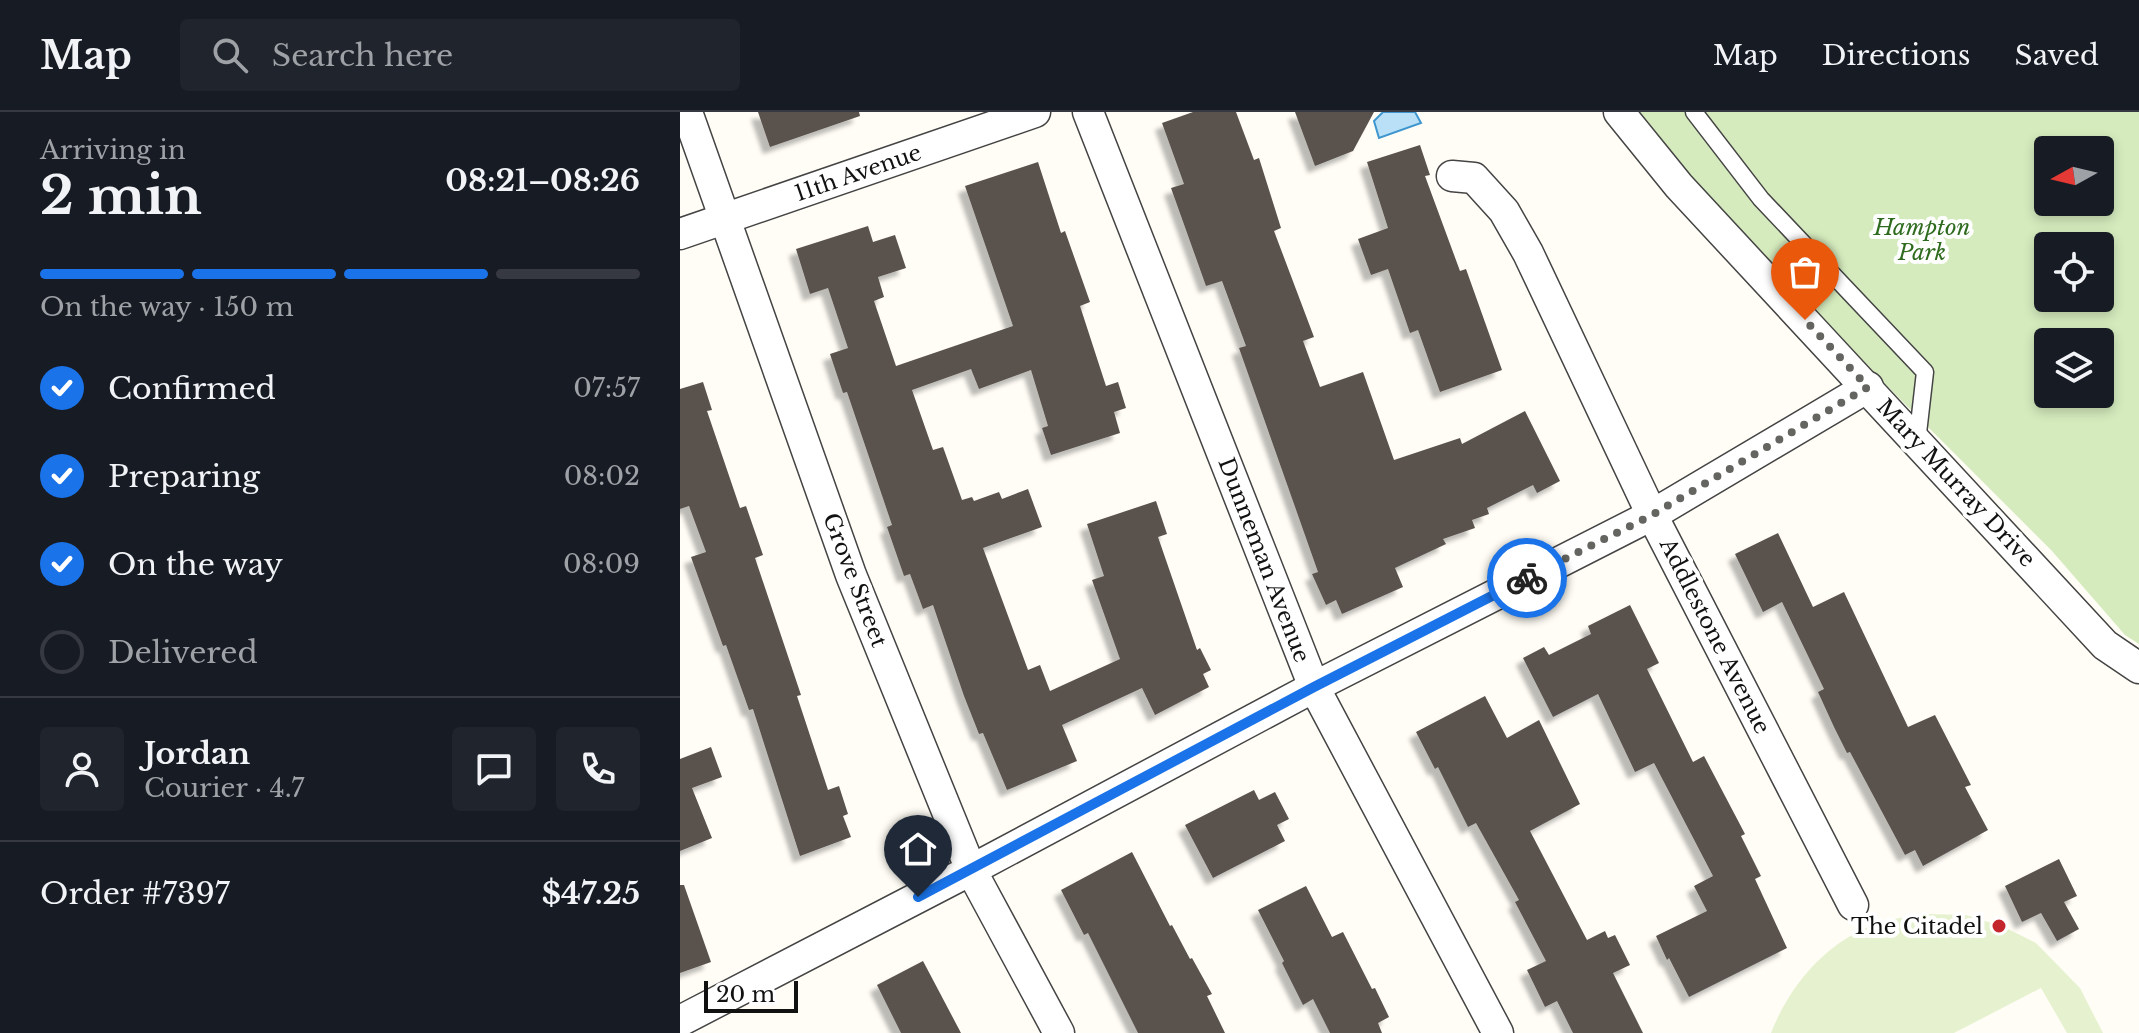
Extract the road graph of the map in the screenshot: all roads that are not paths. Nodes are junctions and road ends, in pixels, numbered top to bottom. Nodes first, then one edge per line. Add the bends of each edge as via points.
1 (687, 112) edge
2 (1035, 112) edge
3 (1088, 112) edge
4 (1619, 112) edge
5 (1694, 112) edge
6 (1452, 176) dead end
7 (724, 219) junction
8 (680, 234) edge
9 (1868, 387) junction
10 (1917, 442) junction
11 (1652, 515) junction
12 (2139, 668) edge
13 (1314, 687) junction
14 (971, 870) junction
15 (1853, 905) dead end
16 (680, 1021) edge
17 (1059, 1033) edge
18 (1498, 1033) edge

1 - 7 street, Grove Street
2 - 7 street, 11th Avenue
3 - 13 street, Dunneman Avenue
4 - 9 street, Mary Murray Drive via 1679,186
5 - 10 lane via 1761,199 1925,372
6 - 11 street, Addlestone Avenue via 1474,178 1504,211
7 - 8 street, 11th Avenue
7 - 14 street, Grove Street via 851,575
9 - 10 street, Mary Murray Drive
9 - 11 street
10 - 12 street, Mary Murray Drive via 2105,645
11 - 13 street
11 - 15 street, Addlestone Avenue
13 - 14 street
13 - 18 street, Dunneman Avenue
14 - 16 street
14 - 17 street, Grove Street

